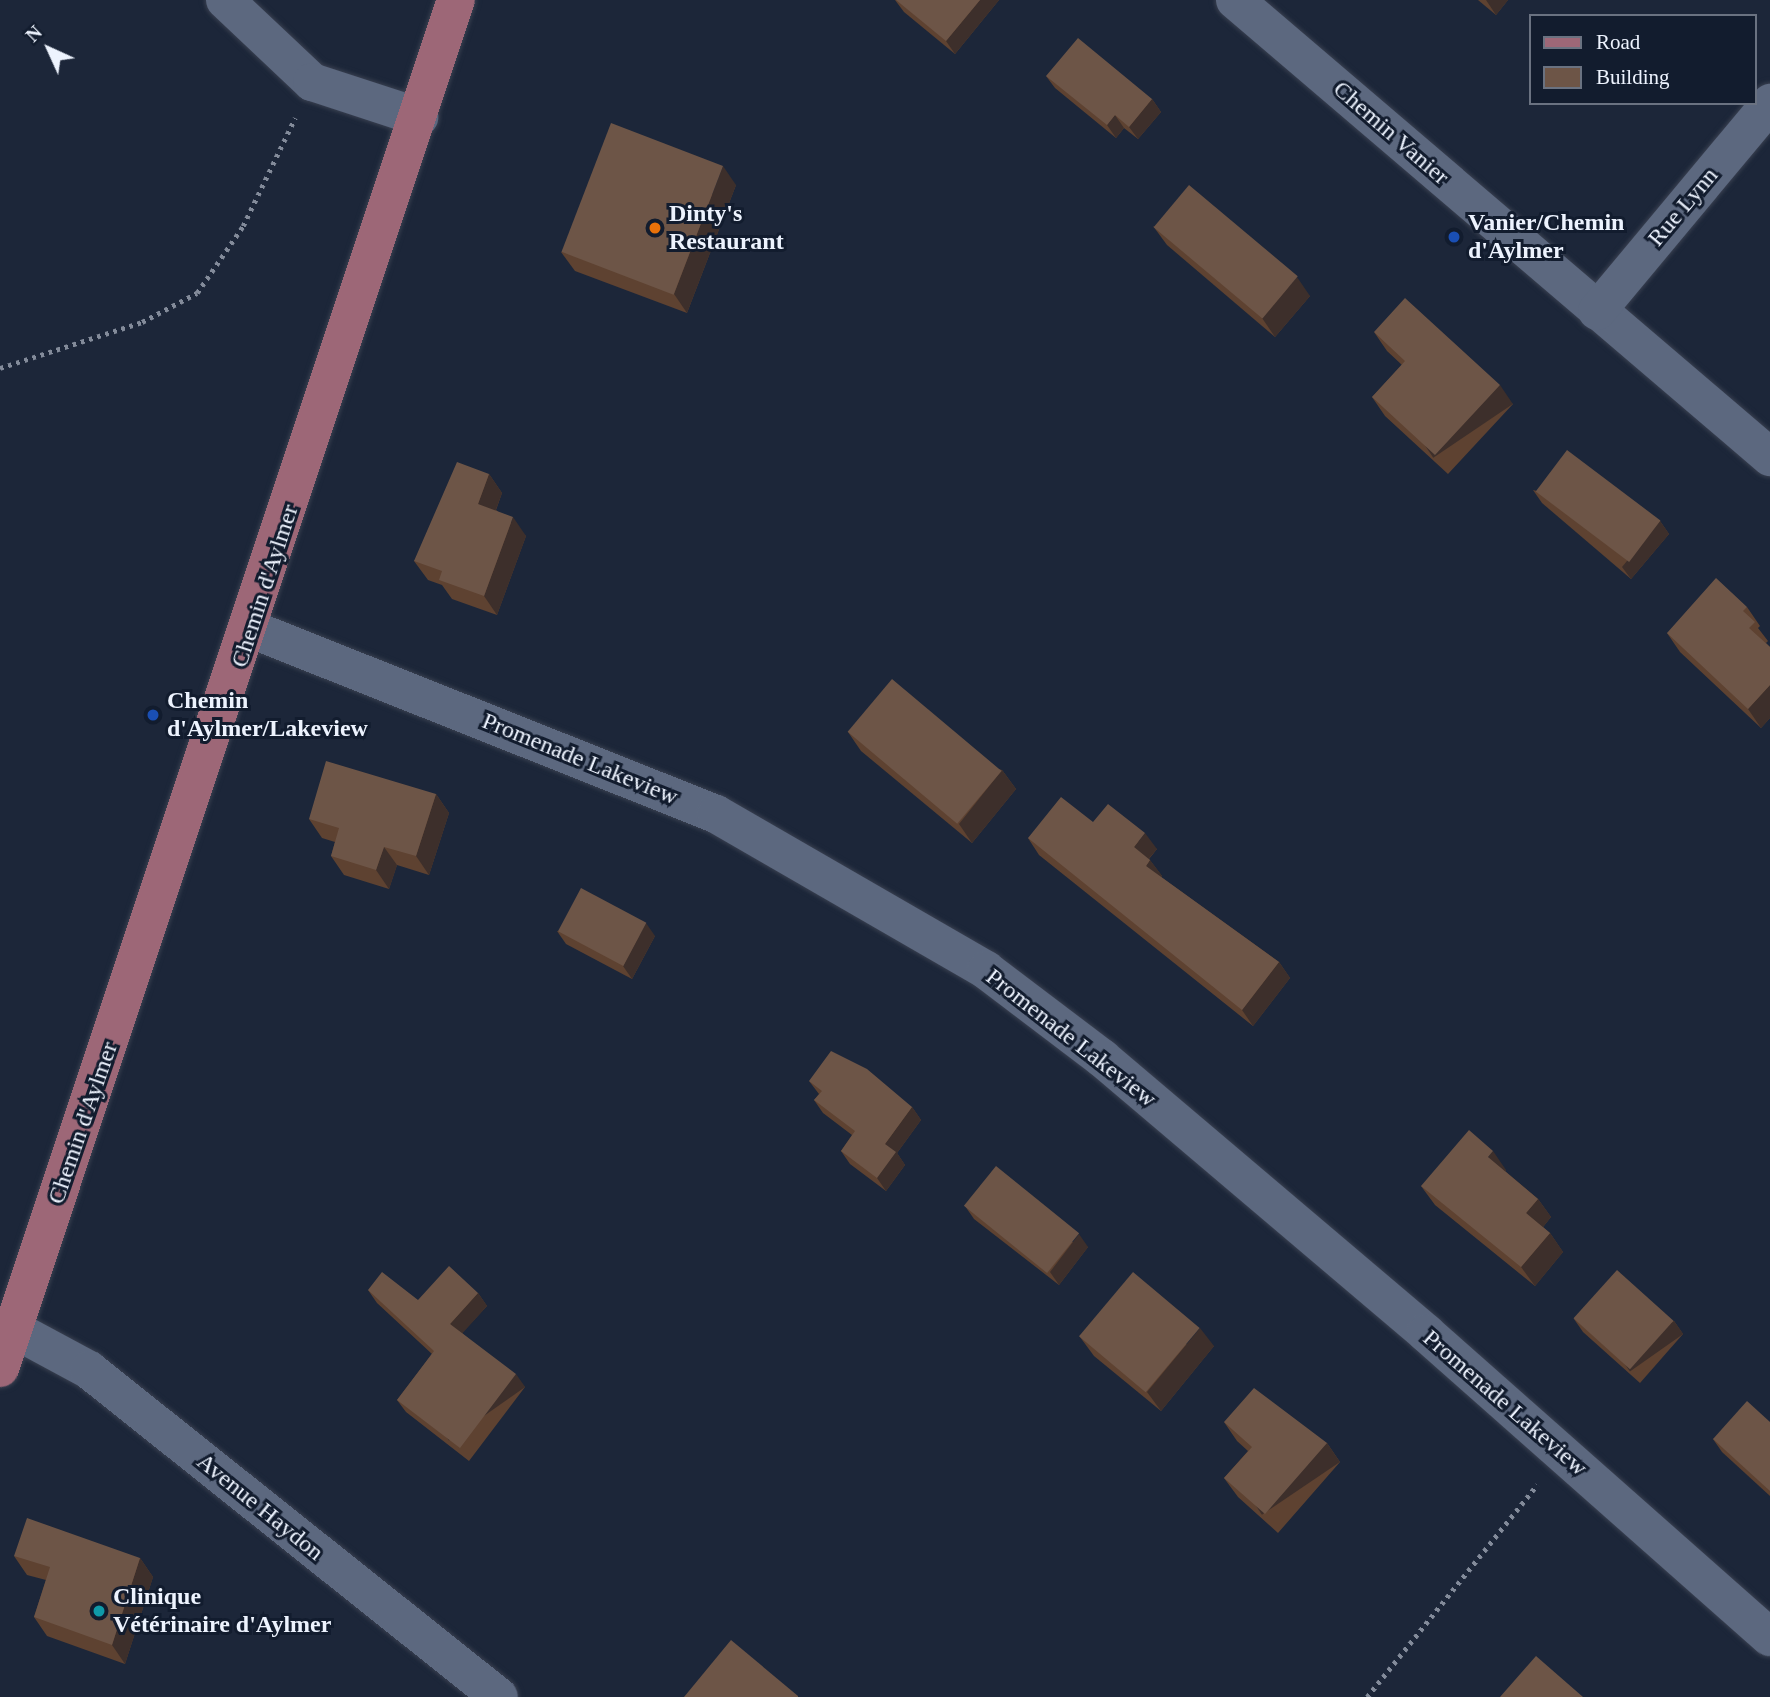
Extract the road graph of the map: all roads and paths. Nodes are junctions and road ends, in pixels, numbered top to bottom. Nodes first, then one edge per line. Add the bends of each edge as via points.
1 (225, 0) edge
2 (456, 0) edge
3 (1235, 0) edge
4 (312, 82) junction
5 (1770, 103) edge
6 (419, 117) junction
7 (1597, 310) junction
8 (0, 368) edge
9 (1770, 457) edge
10 (251, 629) junction
11 (13, 1329) junction
12 (0, 1368) edge
13 (1562, 1453) junction
14 (1770, 1637) edge
15 (499, 1697) edge
16 (1367, 1697) edge

1 - 4 street
2 - 6 main road, Chemin d'Aylmer
3 - 7 street, Chemin Vanier
4 - 6 street
4 - 8 path via 243,226 197,293 142,322
5 - 7 street, Rue Lynn
6 - 10 main road, Chemin d'Aylmer
7 - 9 street, Chemin Vanier
10 - 11 main road, Chemin d'Aylmer
10 - 13 street, Promenade Lakeview via 716,814 986,970 1101,1058
11 - 12 main road, Chemin d'Aylmer
11 - 15 street, Avenue Haydon via 89,1370
13 - 14 street, Promenade Lakeview
13 - 16 path

